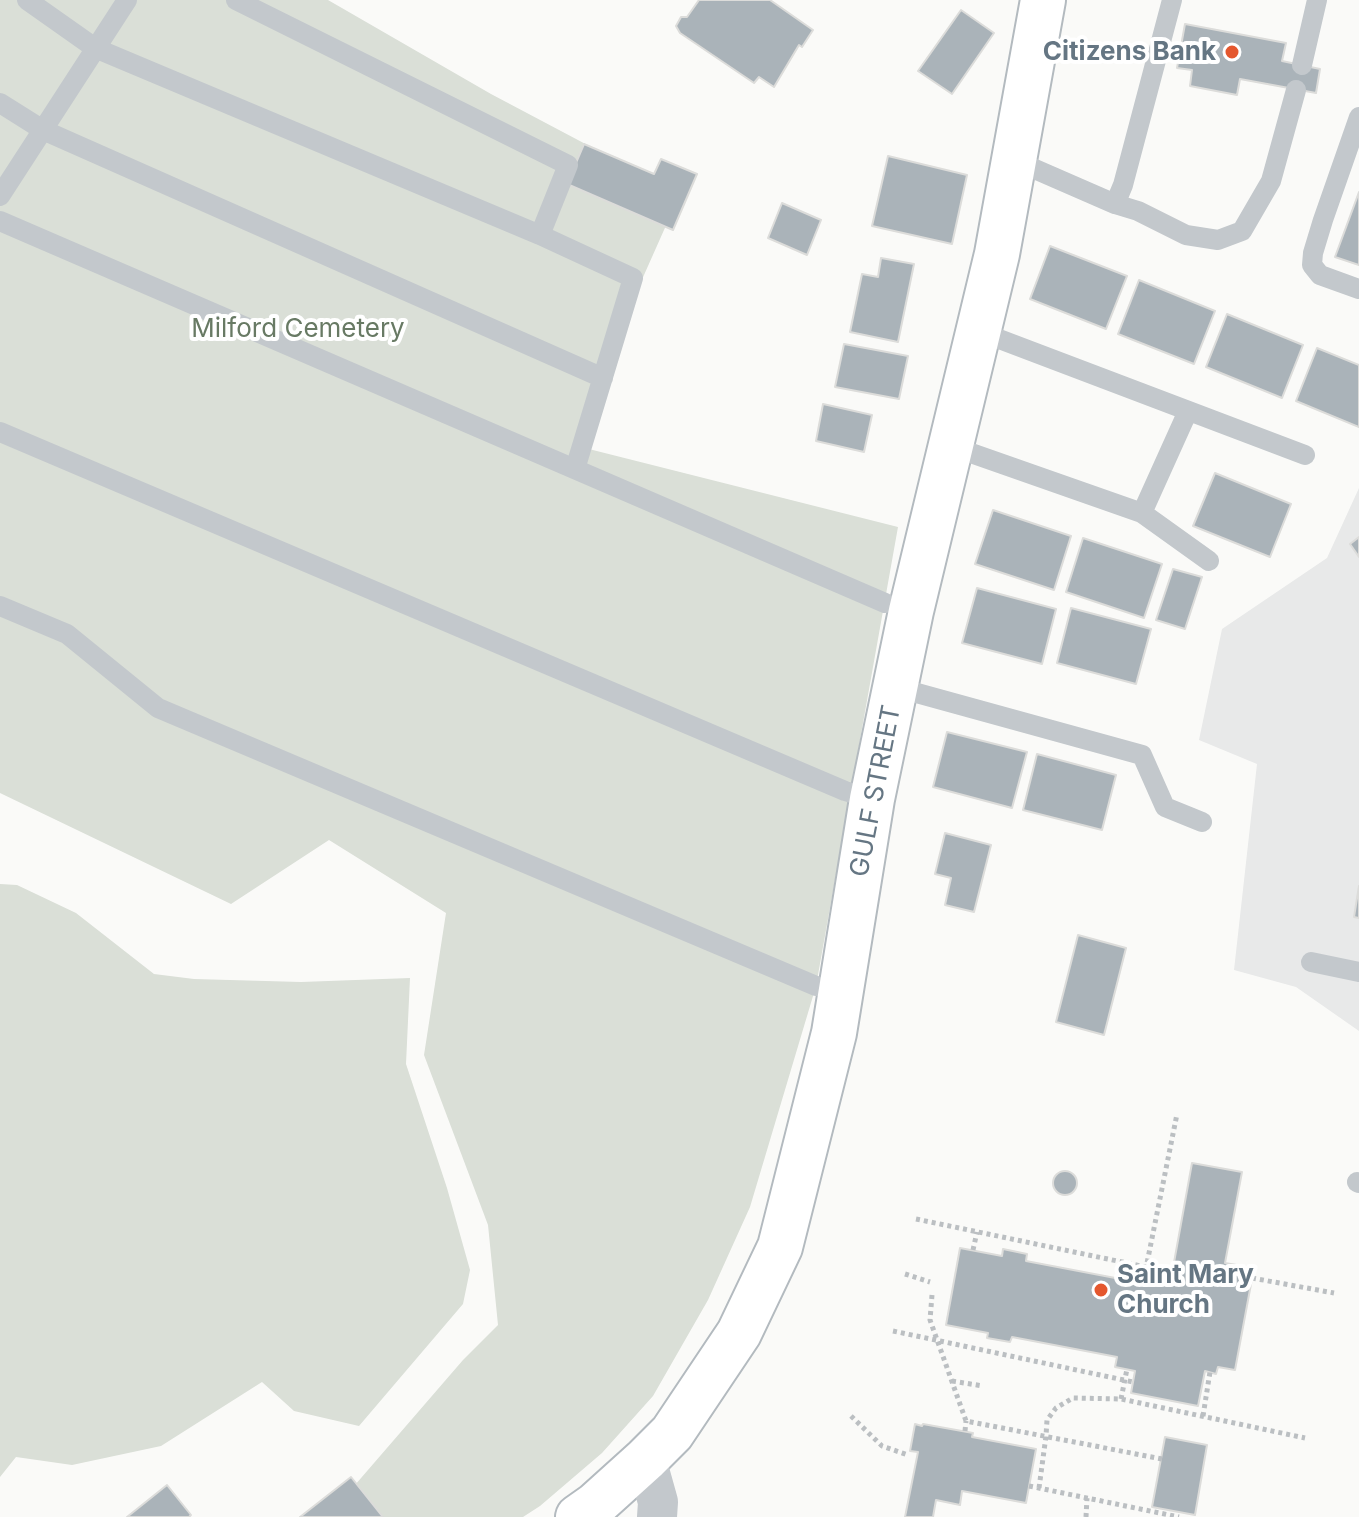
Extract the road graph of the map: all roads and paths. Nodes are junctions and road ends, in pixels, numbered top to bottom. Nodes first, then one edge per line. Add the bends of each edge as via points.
1 (27, 0) edge
2 (127, 0) edge
3 (236, 0) edge
4 (1043, 0) edge
5 (1172, 0) edge
6 (1317, 0) edge
7 (95, 48) junction
8 (1302, 65) dead end
9 (1296, 90) dead end
10 (0, 103) edge
11 (1359, 117) edge
12 (43, 130) junction
13 (1014, 160) junction
14 (0, 196) edge
15 (1115, 204) junction
16 (0, 221) edge
17 (540, 235) junction
18 (1359, 289) edge
19 (978, 331) junction
20 (603, 378) junction
21 (1188, 411) junction
22 (0, 432) edge
23 (951, 446) junction
24 (1305, 455) dead end
25 (575, 469) junction
26 (1142, 513) junction
27 (1209, 561) dead end
28 (885, 603) dead end
29 (0, 606) edge
30 (895, 687) junction
31 (872, 799) junction
32 (1202, 822) dead end
33 (1311, 962) dead end
34 (1359, 972) edge
35 (816, 986) dead end
36 (1177, 1114) dead end
37 (916, 1219) dead end
38 (977, 1232) junction
39 (973, 1250) dead end
40 (1146, 1267) junction
41 (905, 1274) dead end
42 (1144, 1278) dead end
43 (1252, 1278) dead end
44 (930, 1282) dead end
45 (1334, 1293) dead end
46 (932, 1295) dead end
47 (893, 1331) dead end
48 (937, 1340) junction
49 (1127, 1369) dead end
50 (1210, 1372) dead end
51 (1124, 1380) junction
52 (952, 1381) junction
53 (1133, 1382) dead end
54 (983, 1386) dead end
55 (1121, 1399) junction
56 (851, 1416) dead end
57 (1203, 1416) junction
58 (966, 1421) junction
59 (965, 1431) dead end
60 (1046, 1436) junction
61 (1305, 1438) dead end
62 (908, 1455) dead end
63 (646, 1459) junction
64 (1162, 1459) dead end
65 (1029, 1486) dead end
66 (1039, 1488) junction
67 (1087, 1498) junction
68 (578, 1517) edge
69 (657, 1517) edge
70 (1086, 1517) edge
71 (1179, 1517) edge

1 - 7 lane
2 - 7 lane
3 - 17 lane via 568,165
4 - 13 street, GULF STREET
5 - 15 lane
6 - 8 lane
7 - 12 lane
7 - 17 lane
9 - 15 lane via 1271,181 1242,231 1218,240 1186,235
10 - 12 lane
11 - 18 lane via 1312,265 1320,275
12 - 14 lane
12 - 20 lane
13 - 15 lane
13 - 19 street, GULF STREET
16 - 25 lane
17 - 20 lane via 633,278
19 - 21 lane
19 - 23 street, GULF STREET
20 - 25 lane
21 - 24 lane
21 - 26 lane
22 - 31 lane
23 - 26 lane
23 - 30 street, GULF STREET
25 - 28 lane
26 - 27 lane
29 - 35 lane via 67,634 158,708
30 - 31 street, GULF STREET
30 - 32 lane via 1142,755 1165,807
31 - 63 street, GULF STREET via 834,1033 780,1247 739,1333 672,1433
33 - 34 lane
36 - 40 path
37 - 38 path
38 - 39 path
38 - 40 path
40 - 42 path
41 - 44 path
43 - 45 path
46 - 48 path via 930,1320
47 - 48 path
48 - 51 path
48 - 52 path
49 - 51 path
50 - 57 path
51 - 53 path
51 - 55 path
52 - 54 path
52 - 58 path
55 - 57 path
55 - 60 path via 1073,1398 1047,1420
56 - 62 path via 882,1446
57 - 61 path
58 - 59 path
58 - 60 path
60 - 64 path
60 - 66 path
63 - 68 street, GULF STREET
63 - 69 street
65 - 66 path
66 - 67 path
67 - 70 path
67 - 71 path

